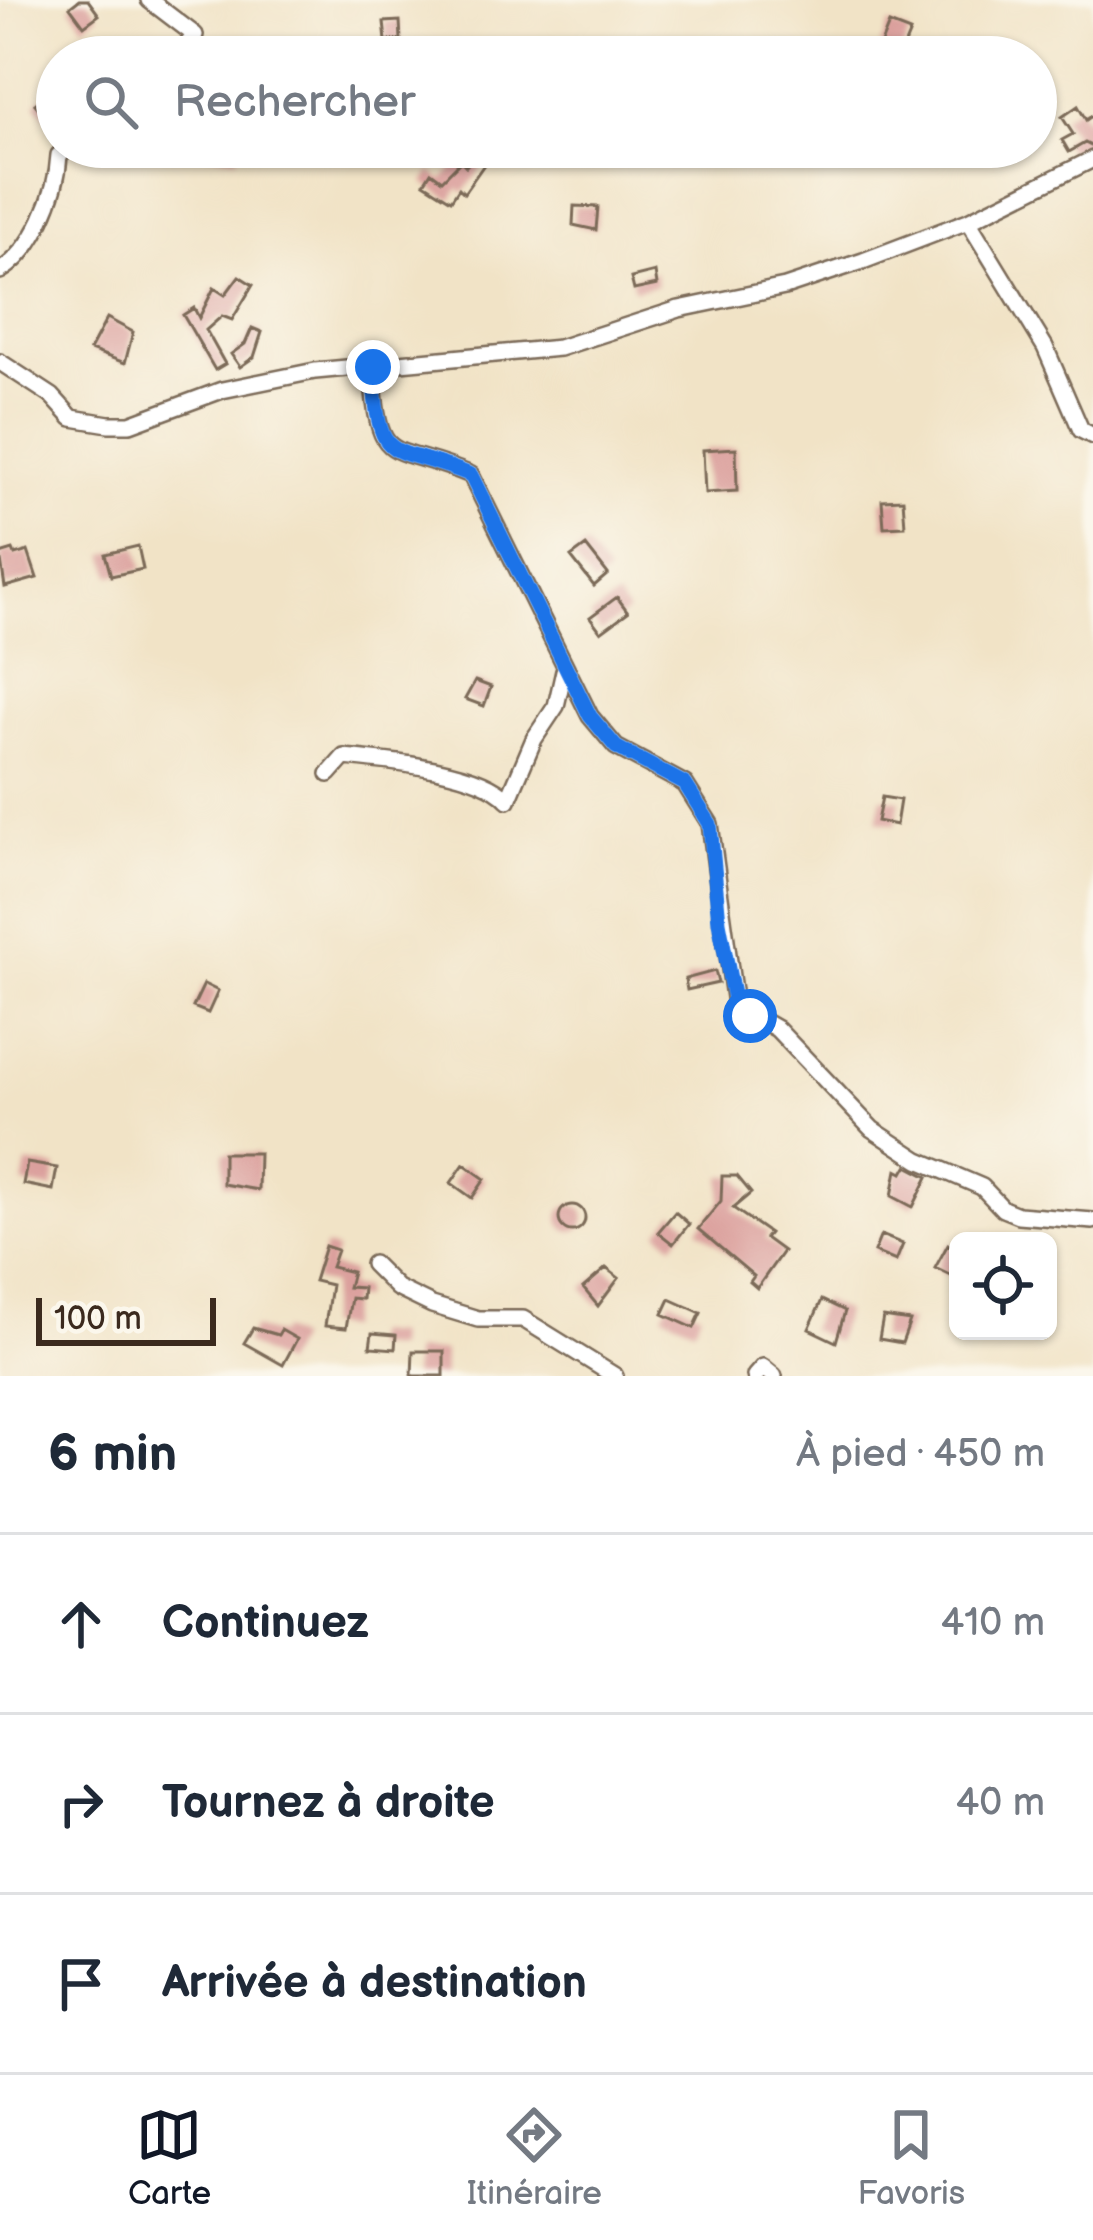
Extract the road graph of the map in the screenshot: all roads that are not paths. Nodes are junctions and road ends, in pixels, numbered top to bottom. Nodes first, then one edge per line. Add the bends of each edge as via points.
1 (149, 0) edge
2 (193, 36) edge
3 (1093, 159) edge
4 (57, 168) edge
5 (968, 221) junction
6 (0, 271) edge
7 (0, 362) edge
8 (373, 367) junction
9 (1093, 436) edge
10 (564, 670) junction
11 (329, 773) dead end
12 (1093, 1222) edge
13 (373, 1264) dead end
14 (615, 1376) edge
15 (755, 1376) edge
16 (774, 1376) edge

1 - 2 street
3 - 5 street
4 - 6 street via 33,232
5 - 8 street via 785,287 679,309 559,348
5 - 9 street via 1045,347 1081,430
7 - 8 street via 73,418 109,424 130,424 222,390
8 - 10 street via 376,429 400,456 471,475
10 - 11 street via 556,706 508,800 496,786 390,762 344,757
10 - 12 street via 616,747 685,784 710,824 735,1005 777,1029 872,1129 920,1160 982,1187 1018,1215
13 - 14 street via 397,1288 432,1305 524,1319
15 - 16 street via 763,1367

